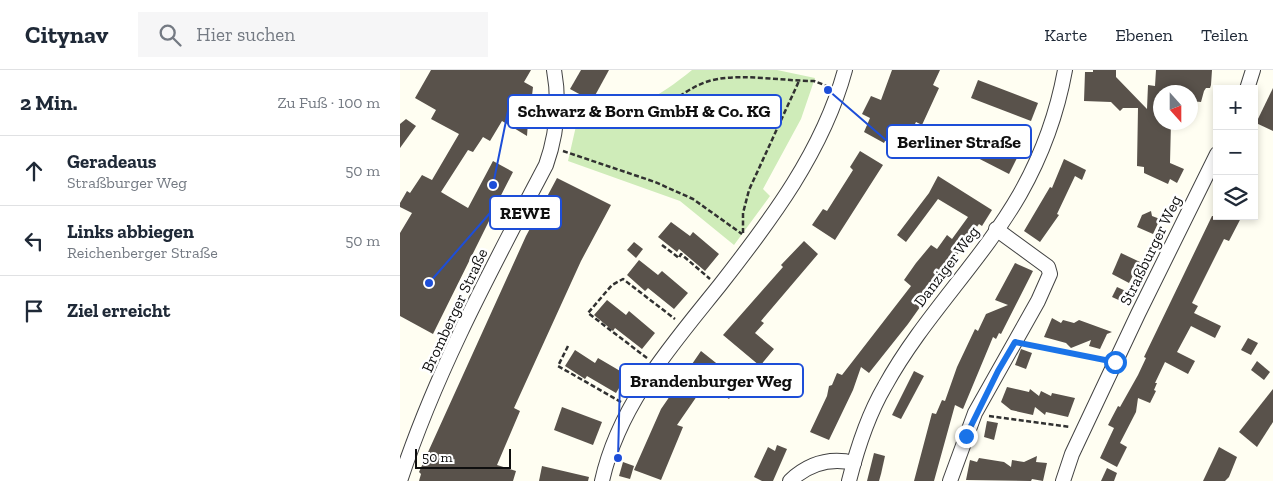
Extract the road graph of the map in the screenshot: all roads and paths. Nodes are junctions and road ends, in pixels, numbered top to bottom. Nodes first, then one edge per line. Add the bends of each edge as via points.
1 (554, 70) edge
2 (845, 70) edge
3 (1065, 70) edge
4 (1253, 70) edge
5 (799, 81) junction
6 (814, 81) dead end
7 (1248, 85) edge
8 (568, 121) dead end
9 (571, 154) dead end
10 (1213, 162) edge
11 (996, 229) junction
12 (662, 245) dead end
13 (718, 286) junction
14 (685, 327) junction
15 (1015, 342) junction
16 (568, 346) dead end
17 (1115, 362) junction
18 (656, 365) junction
19 (629, 407) junction
20 (993, 416) dead end
21 (1084, 429) junction
22 (854, 463) junction
23 (400, 481) edge
24 (602, 481) edge
25 (790, 481) edge
26 (848, 481) edge
27 (950, 481) edge
28 (1063, 481) edge

1 - 23 street, Bromberger Straße via 559,108 546,165 462,328
2 - 13 street via 839,94 780,206
3 - 11 street, Danziger Weg via 1058,105 1044,144 1020,195
4 - 7 street
5 - 6 path
5 - 8 path via 718,79 680,95 630,125 607,127
5 - 9 path via 749,190 743,213 743,234 693,199 655,182
10 - 17 street, Straßburger Weg
11 - 15 street via 1048,267 1050,274
11 - 22 street, Danziger Weg via 884,387
12 - 13 path via 679,258 681,254
13 - 14 street
14 - 18 street
14 - 18 path via 623,279 612,285 588,313
15 - 17 path
15 - 27 street via 976,413
16 - 19 path via 558,366
17 - 21 street, Straßburger Weg
18 - 19 street
19 - 24 street
20 - 21 path
21 - 28 street, Straßburger Weg
22 - 25 street via 825,461 802,471
22 - 26 street, Danziger Weg

